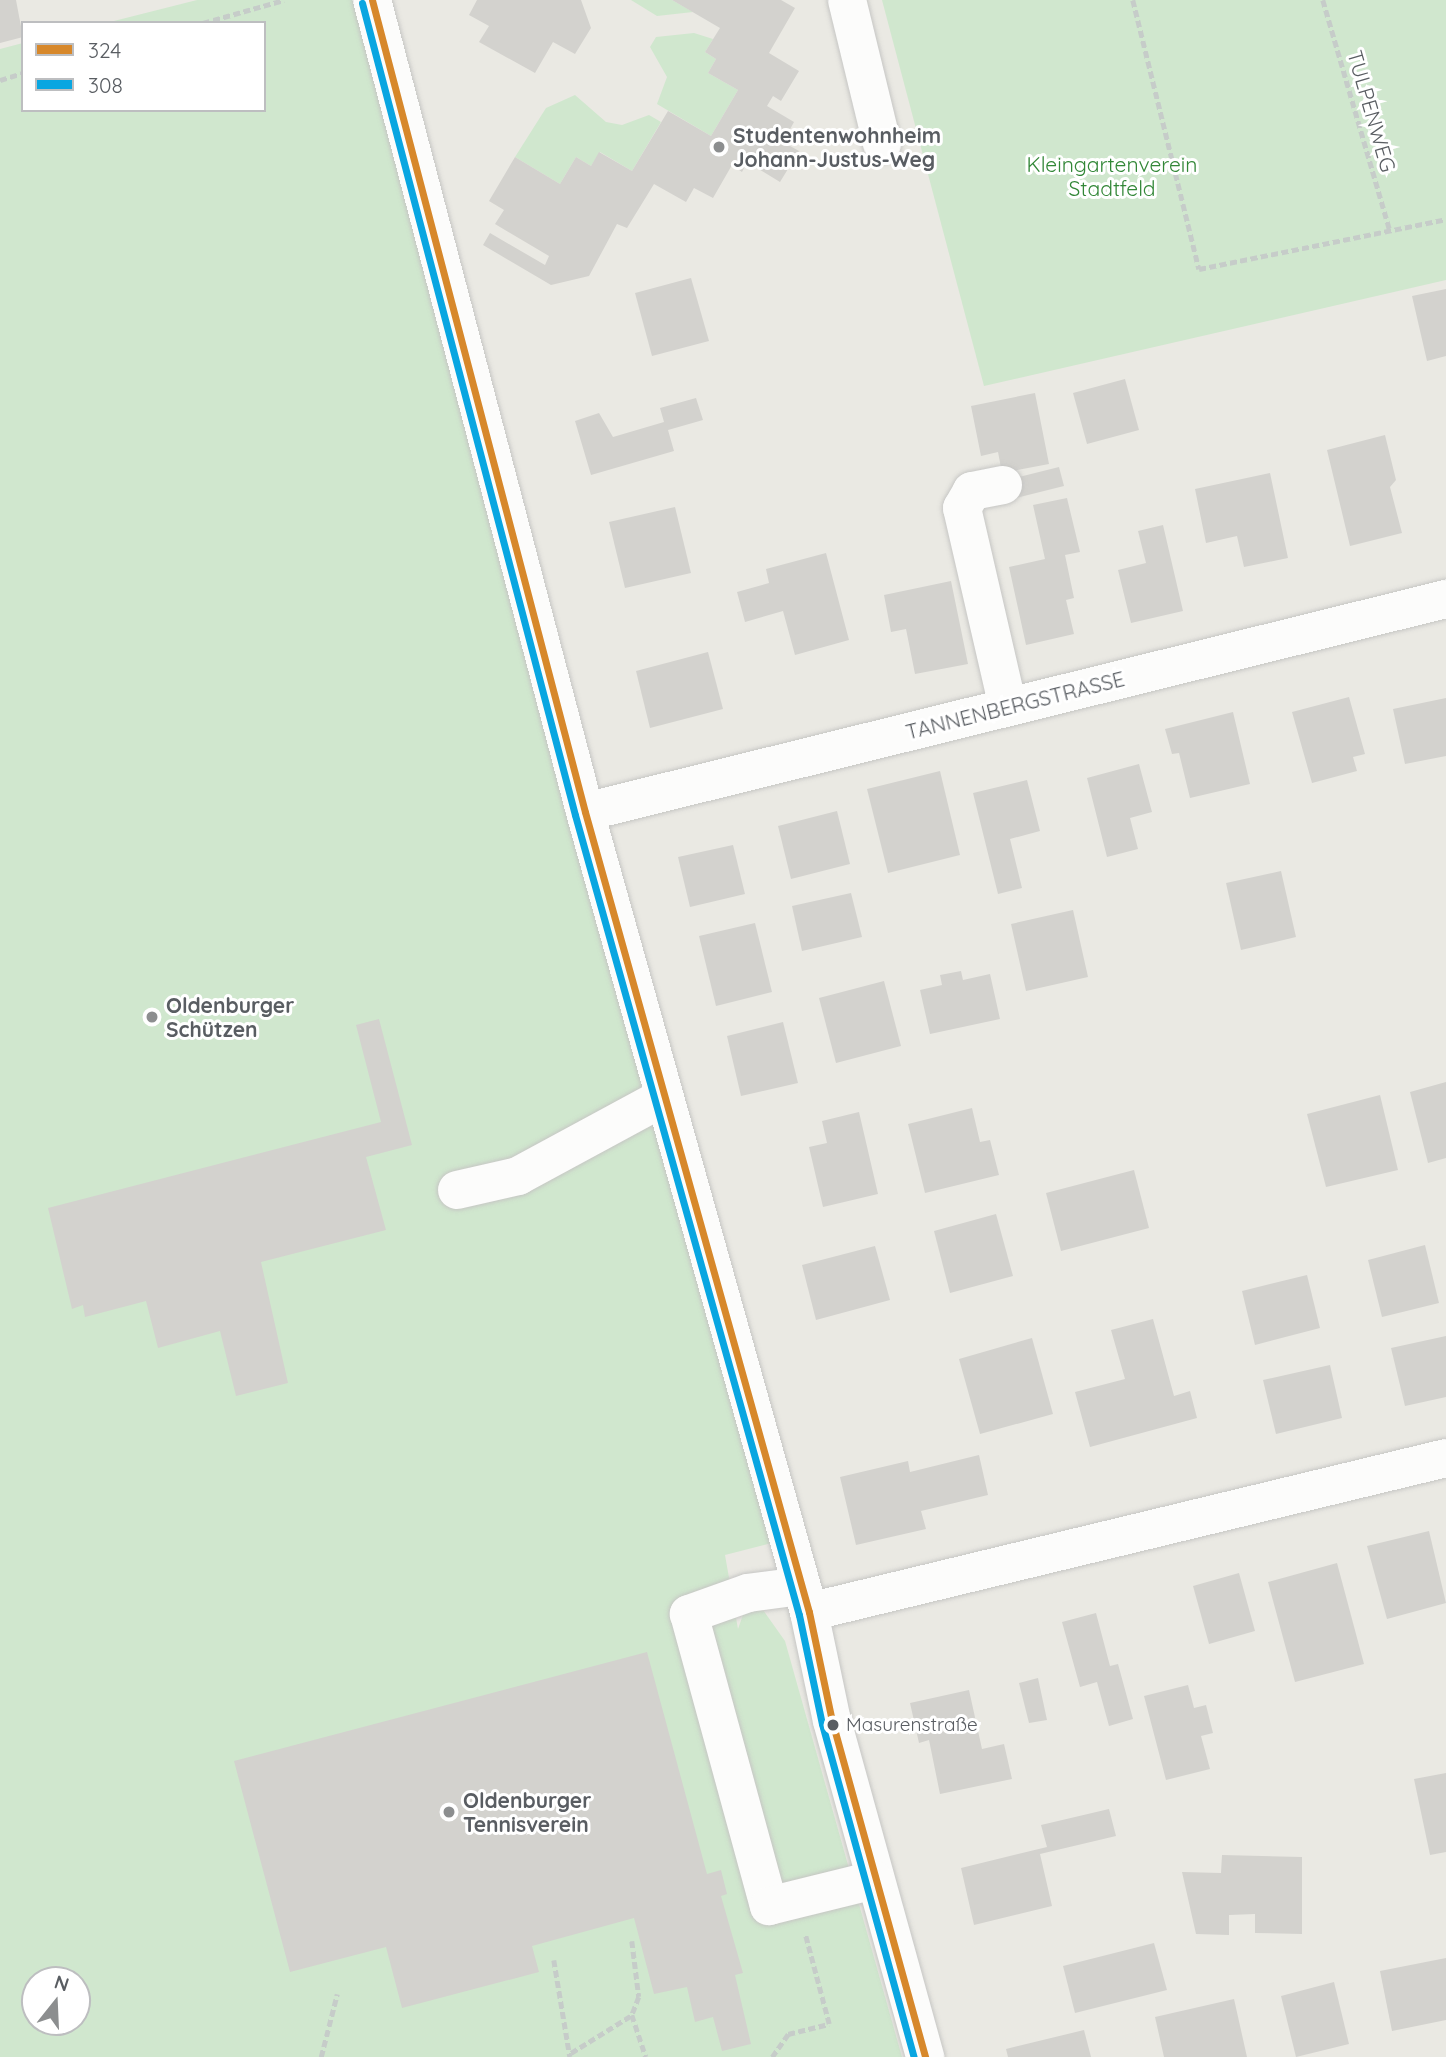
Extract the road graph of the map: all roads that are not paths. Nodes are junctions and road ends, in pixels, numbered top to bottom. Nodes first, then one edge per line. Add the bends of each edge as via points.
1 (372, 0) edge
2 (847, 0) edge
3 (882, 144) dead end
4 (1003, 485) dead end
5 (1446, 600) edge
6 (1008, 707) junction
7 (585, 812) junction
8 (664, 1097) junction
9 (457, 1190) dead end
10 (1446, 1458) edge
11 (805, 1599) junction
12 (874, 1880) junction
13 (925, 2057) edge

1 - 7 street
2 - 3 street
4 - 6 street via 972,491 962,508
5 - 6 street, TANNENBERGSTRASSE
6 - 7 street, TANNENBERGSTRASSE
7 - 8 street
8 - 9 street via 518,1176
8 - 11 street
10 - 11 street
11 - 12 street
11 - 12 street via 748,1593 689,1614 769,1906
12 - 13 street

